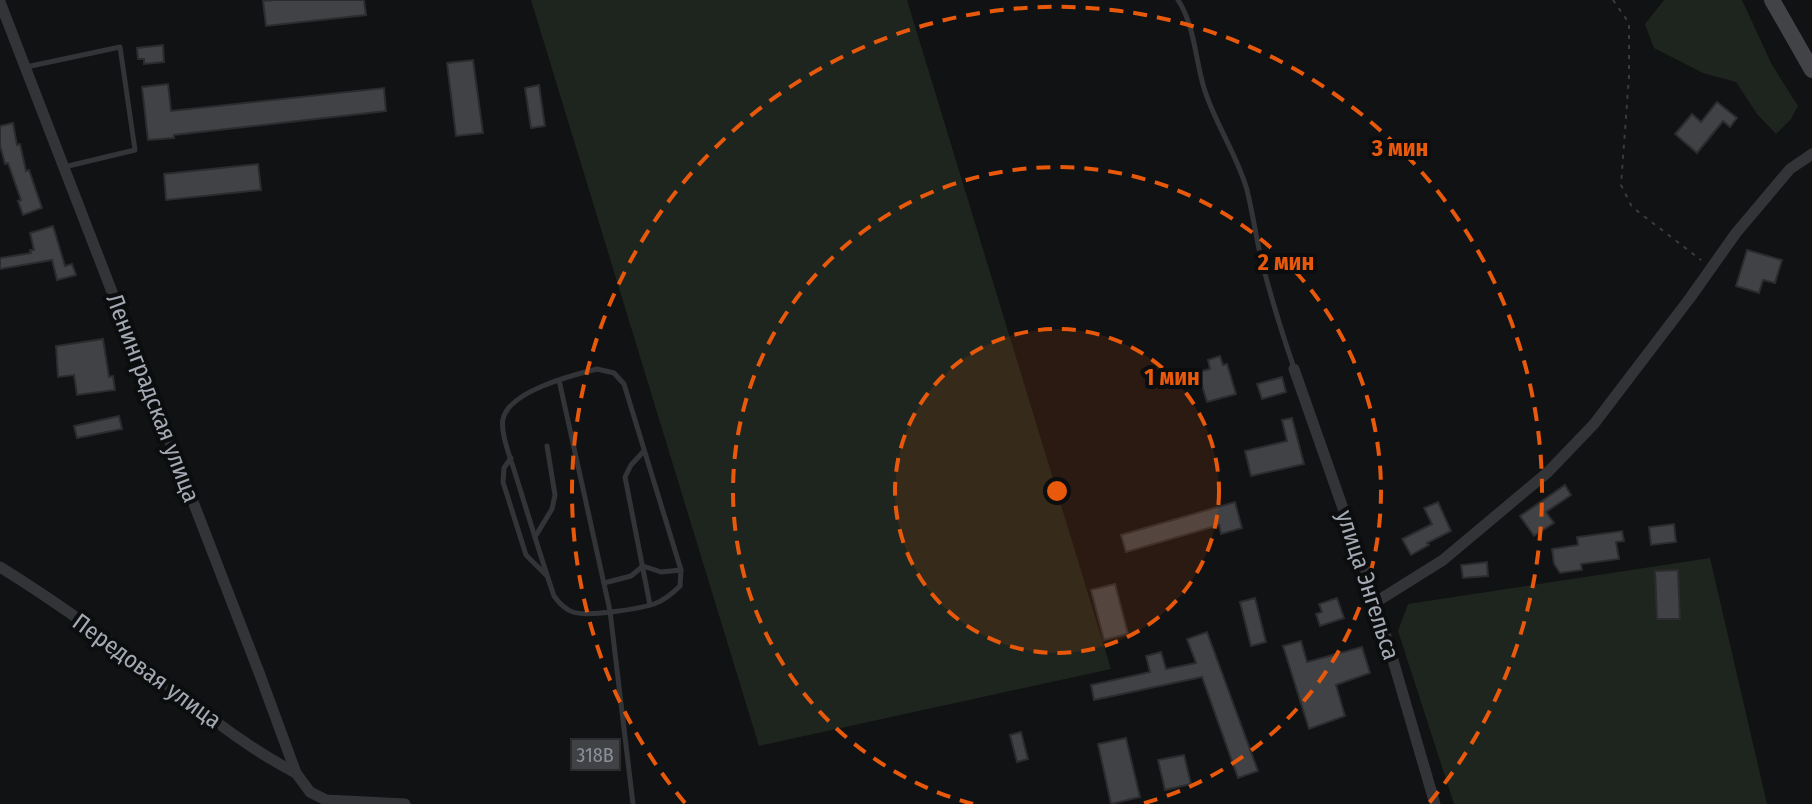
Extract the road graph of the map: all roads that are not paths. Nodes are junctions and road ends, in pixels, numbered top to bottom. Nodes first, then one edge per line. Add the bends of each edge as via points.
1 (1178, 0) edge
2 (1772, 0) edge
3 (0, 2) edge
4 (25, 67) junction
5 (1812, 70) edge
6 (1812, 154) edge
7 (63, 168) junction
8 (1294, 369) joint
9 (559, 380) junction
10 (547, 446) dead end
11 (644, 451) junction
12 (511, 458) junction
13 (535, 537) junction
14 (643, 566) junction
15 (0, 567) edge
16 (681, 570) junction
17 (547, 576) junction
18 (604, 583) junction
19 (1376, 602) junction
20 (650, 605) junction
21 (610, 611) junction
22 (296, 773) junction
23 (310, 792) junction
24 (314, 804) edge
25 (405, 804) edge
26 (633, 804) edge
27 (1435, 804) edge

1 - 8 lane via 1213,115 1247,188 1274,309
2 - 5 main road
3 - 4 street, Ленинградская улица
4 - 7 street, Ленинградская улица
4 - 7 lane via 120,47 135,150
6 - 19 street via 1790,169 1736,233 1594,424 1548,472 1443,560
7 - 22 street, Ленинградская улица
8 - 19 street, улица Энгельса
9 - 11 lane via 597,369 614,373 624,384
9 - 12 lane via 521,396 511,406 503,419
9 - 18 lane
10 - 13 lane via 555,495
11 - 14 lane via 625,477
11 - 16 lane
12 - 13 lane
12 - 17 lane via 503,482 526,555
13 - 17 lane
14 - 16 lane via 661,572
14 - 18 lane via 631,576
14 - 20 lane
15 - 22 street, Передовая улица via 230,732
16 - 20 lane via 680,586
17 - 21 lane via 562,606 575,613
18 - 21 lane
19 - 27 street, улица Энгельса
20 - 21 lane
21 - 26 lane
22 - 23 street, Ленинградская улица
23 - 24 lane
23 - 25 street via 326,800

